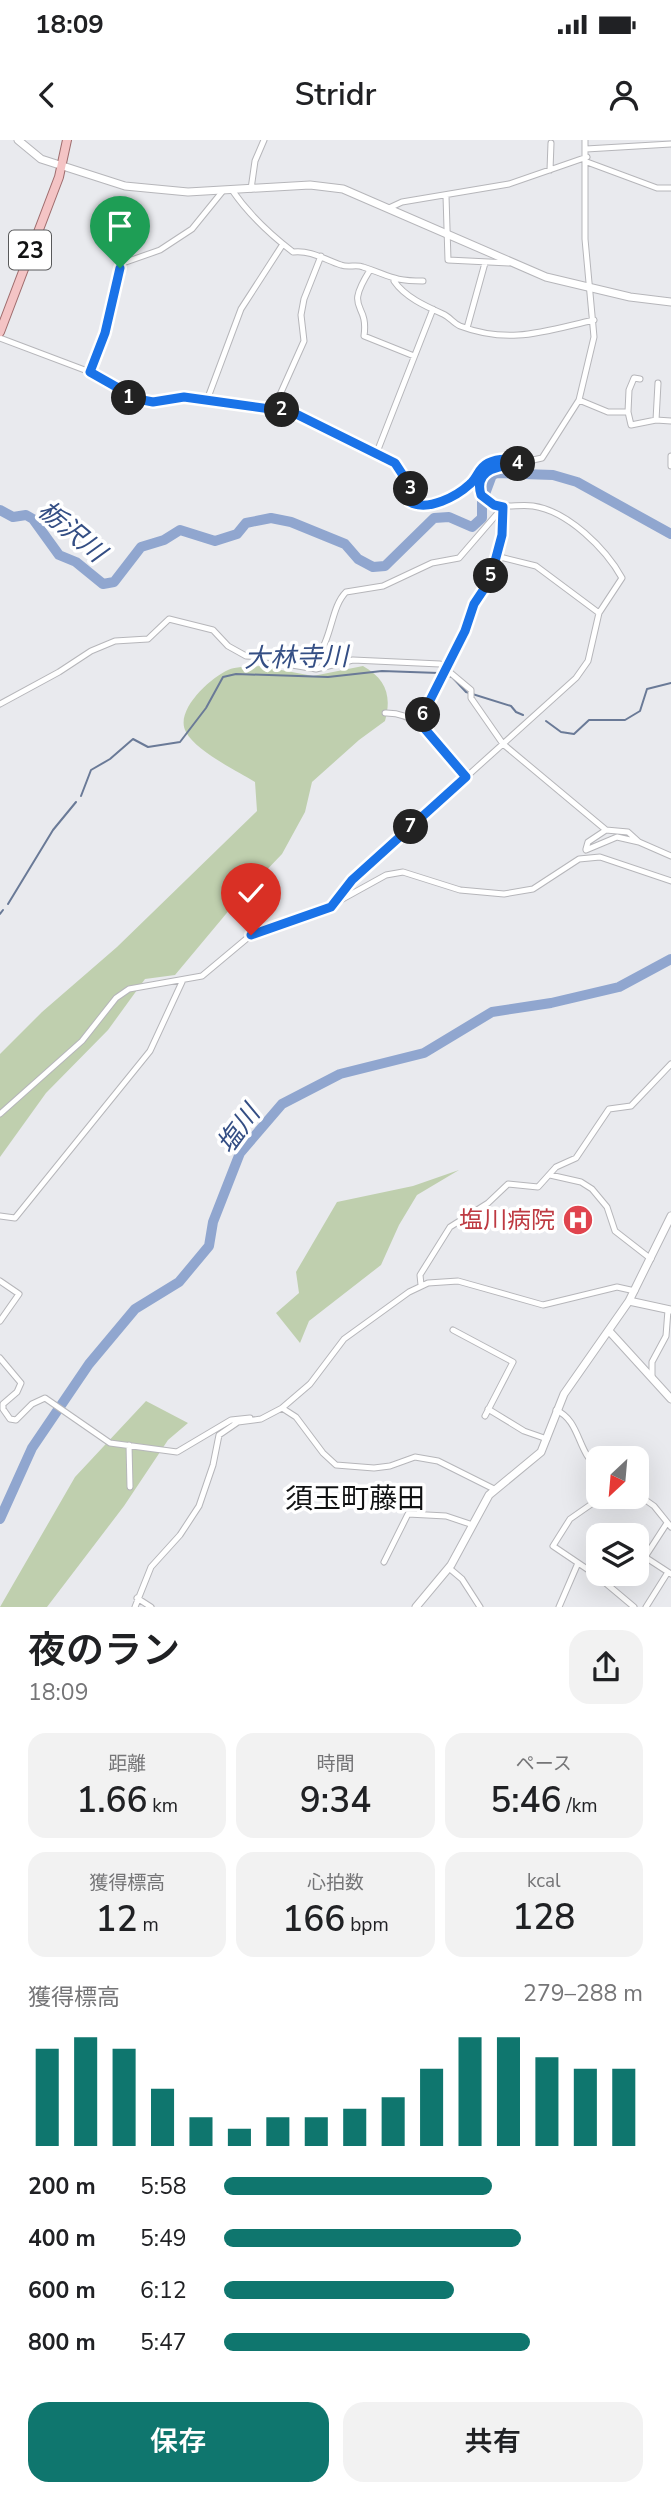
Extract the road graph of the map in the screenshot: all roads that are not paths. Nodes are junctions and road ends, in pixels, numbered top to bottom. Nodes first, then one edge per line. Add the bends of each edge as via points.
1 (18, 140) edge
2 (67, 140) edge
3 (264, 140) edge
4 (585, 140) edge
5 (551, 143) dead end
6 (671, 144) edge
7 (586, 149) junction
8 (587, 160) junction
9 (62, 167) junction
10 (550, 170) junction
11 (671, 188) edge
12 (251, 189) junction
13 (232, 190) junction
14 (222, 192) junction
15 (446, 196) junction
16 (390, 208) junction
17 (447, 234) junction
18 (283, 244) junction
19 (321, 256) junction
20 (485, 263) junction
21 (512, 263) junction
22 (370, 270) junction
23 (394, 281) junction
24 (423, 281) dead end
25 (590, 289) junction
26 (671, 302) edge
27 (433, 309) junction
28 (594, 320) junction
29 (467, 328) junction
30 (0, 332) edge
31 (0, 338) edge
32 (414, 356) junction
33 (90, 372) junction
34 (640, 379) dead end
35 (658, 383) dead end
36 (207, 400) junction
37 (579, 400) junction
38 (274, 408) junction
39 (628, 412) junction
40 (656, 420) junction
41 (671, 421) edge
42 (377, 452) junction
43 (671, 456) edge
44 (526, 463) junction
45 (671, 466) edge
46 (503, 507) junction
47 (496, 556) junction
48 (598, 613) junction
49 (271, 660) junction
50 (445, 671) junction
51 (0, 704) edge
52 (385, 713) dead end
53 (419, 722) junction
54 (503, 744) junction
55 (466, 777) junction
56 (606, 830) junction
57 (639, 842) junction
58 (586, 850) junction
59 (671, 856) edge
60 (583, 858) junction
61 (671, 881) edge
62 (331, 907) junction
63 (182, 982) junction
64 (671, 1064) edge
65 (0, 1114) edge
66 (550, 1175) junction
67 (0, 1216) edge
68 (671, 1216) edge
69 (651, 1259) junction
70 (0, 1281) edge
71 (421, 1285) junction
72 (635, 1291) junction
73 (629, 1301) junction
74 (669, 1310) edge
75 (0, 1321) edge
76 (669, 1329) edge
77 (453, 1330) dead end
78 (610, 1332) junction
79 (0, 1358) edge
80 (652, 1377) junction
81 (671, 1399) edge
82 (282, 1408) junction
83 (488, 1409) junction
84 (556, 1410) junction
85 (485, 1416) dead end
86 (256, 1419) junction
87 (547, 1439) junction
88 (129, 1446) junction
89 (586, 1453) edge
90 (130, 1487) dead end
91 (494, 1489) junction
92 (649, 1502) edge
93 (586, 1508) edge
94 (473, 1525) junction
95 (669, 1525) edge
96 (384, 1562) dead end
97 (578, 1563) junction
98 (449, 1568) junction
99 (669, 1573) edge
100 (136, 1598) junction
101 (135, 1607) edge
102 (151, 1607) edge
103 (416, 1607) edge
104 (480, 1607) edge
105 (559, 1607) edge
106 (634, 1607) edge
107 (646, 1607) edge

1 - 9 street via 34,156
2 - 9 main road, 23
3 - 12 street
4 - 7 street
5 - 10 street
6 - 7 street
7 - 8 street
8 - 10 street
8 - 11 street via 657,188
8 - 25 street via 585,239
9 - 14 street via 125,186
9 - 30 main road, 23
10 - 15 street via 509,184
12 - 13 street
12 - 16 street via 333,187
13 - 14 street
13 - 18 street via 250,217
14 - 33 street via 192,229 160,250 123,262
15 - 16 street
15 - 17 street
16 - 17 street
17 - 20 street via 448,260
17 - 21 street
18 - 19 street via 293,252
18 - 36 street via 241,309
19 - 22 street
19 - 38 street via 304,299 304,341
20 - 21 street
20 - 29 street
21 - 25 street
22 - 23 street
22 - 32 street via 356,295 366,321 364,336
23 - 24 street
23 - 27 street via 402,292
25 - 26 street
25 - 28 street
27 - 29 street
27 - 32 street
28 - 29 street via 508,338
28 - 37 street
31 - 33 street
32 - 42 street
33 - 36 street via 133,399
34 - 39 street via 631,383
35 - 40 street
36 - 38 street
37 - 39 street via 608,412
37 - 44 street via 542,458
38 - 42 street
39 - 40 street via 631,425
40 - 41 street
42 - 44 street via 401,470 411,490 410,502 421,506 455,496 491,461
43 - 45 street
44 - 46 street via 488,470 479,487 481,495
46 - 47 street
46 - 48 street via 533,506 559,515 611,559 622,578
46 - 49 street via 459,558 432,563 383,586 346,592 326,645 314,660
47 - 48 street via 536,566
47 - 50 street via 490,580 474,604
48 - 54 street via 588,661 576,678
49 - 50 street via 316,669 353,660 430,663
49 - 51 street via 246,656 213,630 169,619 148,639 116,640
50 - 53 street
50 - 54 street via 471,694
52 - 53 street via 403,713
53 - 55 street
54 - 55 street
54 - 56 street
55 - 62 street via 352,880
56 - 57 street via 628,832
56 - 58 street via 588,842
57 - 58 street via 617,837
57 - 59 street
58 - 60 street
60 - 61 street via 600,856
60 - 62 street via 533,889 504,894 479,894 411,873 394,873
62 - 63 street via 251,935 208,973
63 - 65 street via 128,989 82,1041
63 - 67 street via 150,1051 15,1218
64 - 66 street via 631,1107 609,1109 576,1158
66 - 69 street via 592,1189 607,1207 615,1231
66 - 71 street via 533,1188 508,1184 450,1227 420,1275
68 - 69 street
69 - 72 street
70 - 75 street via 19,1294
71 - 72 street via 458,1281 543,1305 617,1287
71 - 82 street via 344,1339 310,1384
72 - 73 street
73 - 74 street
73 - 78 street
74 - 76 street
76 - 80 street via 652,1362
77 - 83 street via 513,1362
78 - 80 street
78 - 84 street
79 - 88 street via 22,1382 3,1404 9,1419 16,1420 40,1399 51,1400 110,1443
80 - 81 street
82 - 86 street
82 - 91 street via 296,1417 336,1465 374,1468 415,1457 438,1461
83 - 85 street
83 - 87 street
84 - 87 street
84 - 89 street via 569,1418
86 - 88 street via 231,1420 177,1452
86 - 100 street via 238,1422 216,1439 214,1465 199,1506 151,1567
87 - 91 street via 536,1457
88 - 90 street
91 - 94 street
92 - 95 street
93 - 97 street via 570,1519 553,1546
94 - 96 street via 446,1516 408,1514
94 - 98 street
95 - 99 street via 645,1558
97 - 105 street
97 - 106 street
98 - 103 street
98 - 104 street
99 - 107 street
100 - 101 street
100 - 102 street

